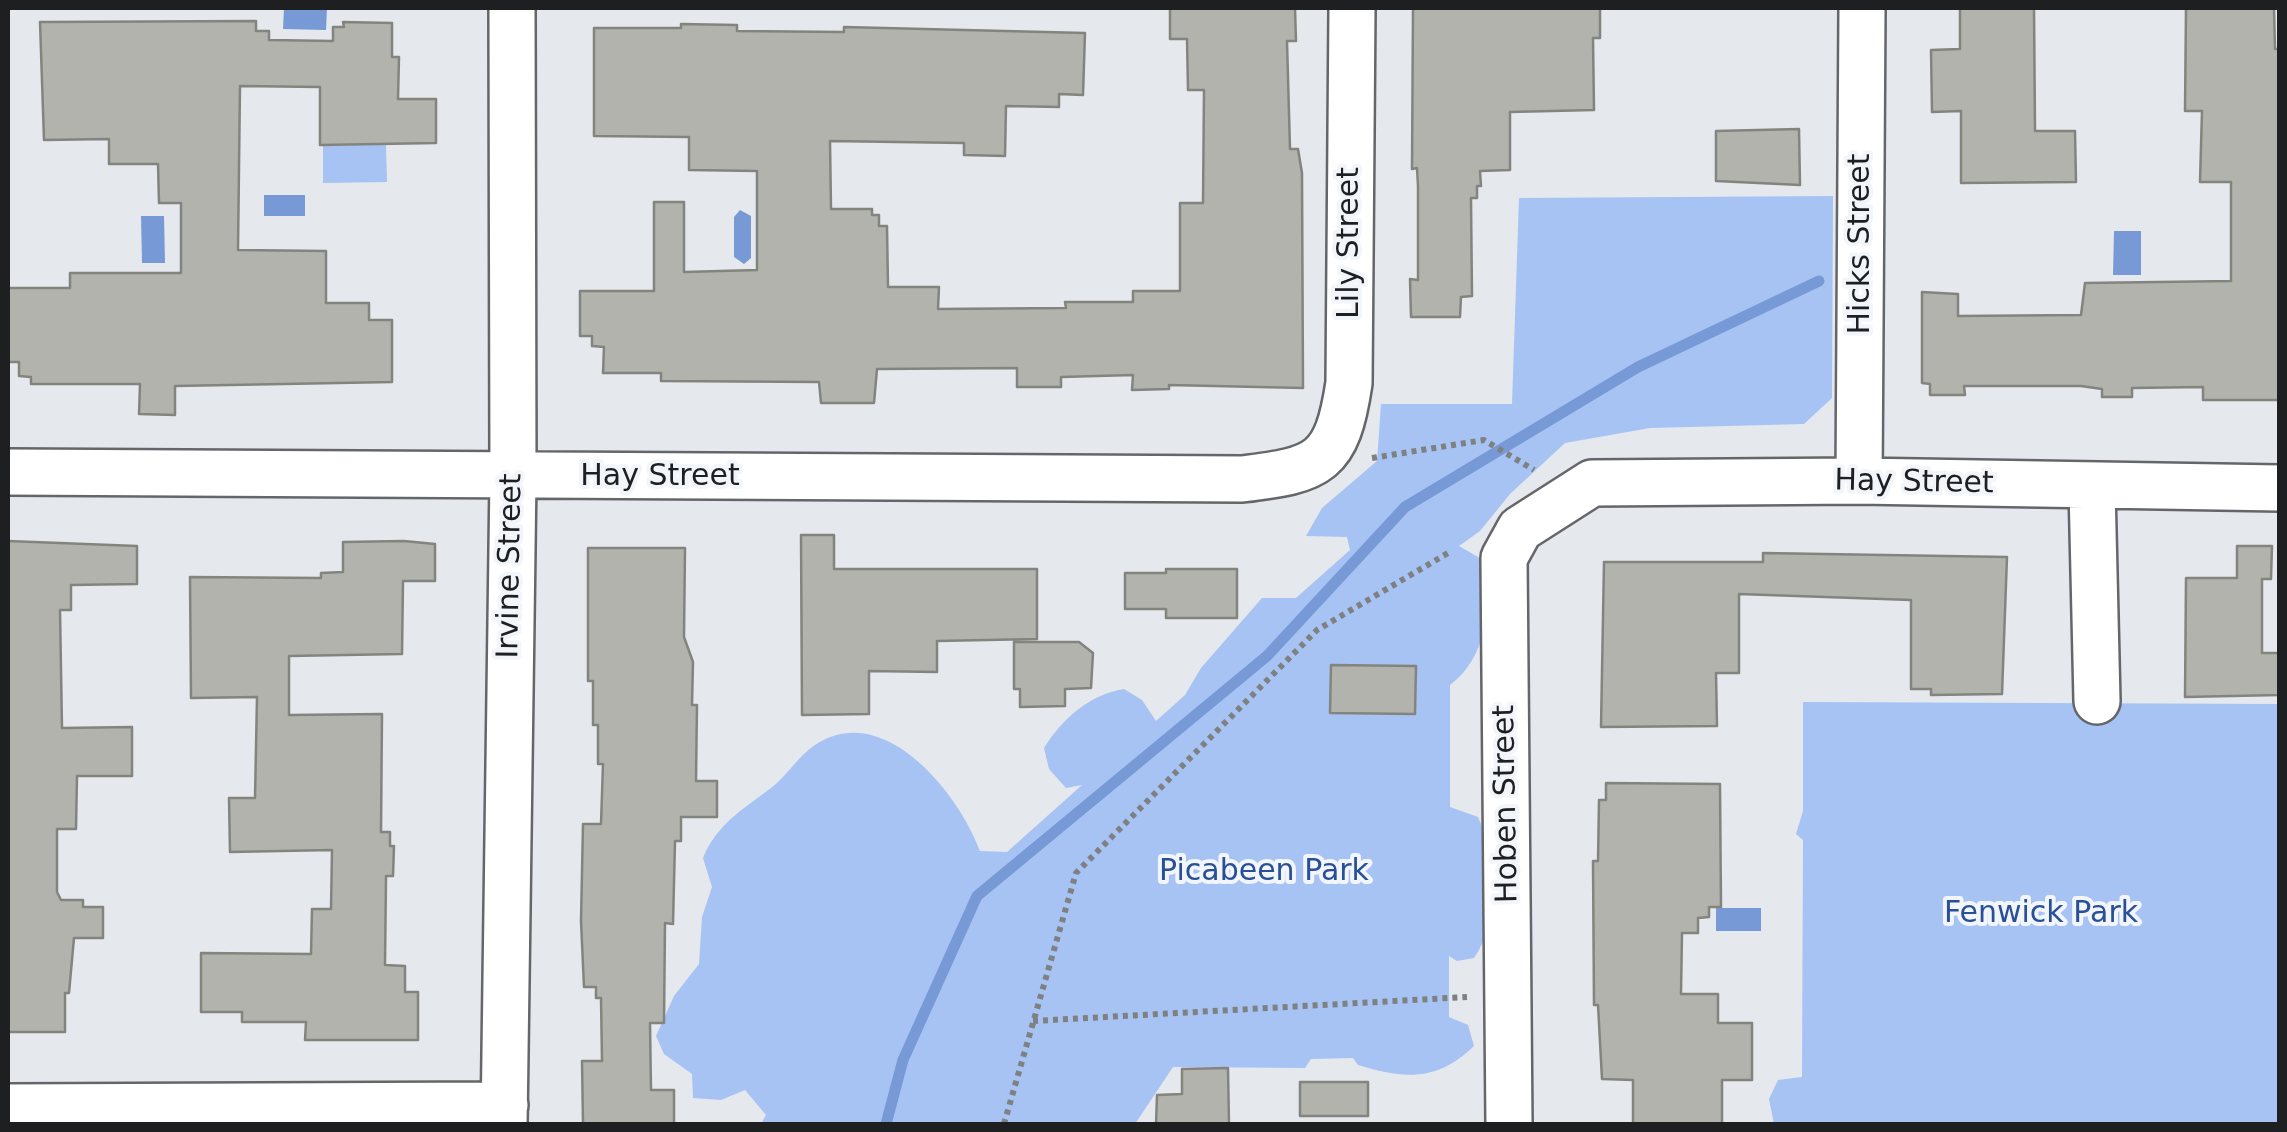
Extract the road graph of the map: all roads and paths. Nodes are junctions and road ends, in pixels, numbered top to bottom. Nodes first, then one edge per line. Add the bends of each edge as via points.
1 (512, 8) edge
2 (1352, 8) edge
3 (1862, 8) edge
4 (1371, 458) dead end
5 (1310, 465) joint
6 (8, 472) edge
7 (513, 477) junction
8 (1859, 482) junction
9 (2092, 488) junction
10 (2280, 488) edge
11 (1548, 490) junction
12 (1448, 553) dead end
13 (2097, 702) dead end
14 (1508, 994) junction
15 (1033, 1022) junction
16 (8, 1107) edge
17 (505, 1115) edge
18 (1004, 1124) edge
19 (1509, 1124) edge

1 - 7 street, Irvine Street
2 - 5 street, Lily Street via 1348,383 1331,450
3 - 8 street, Hicks Street
4 - 11 path via 1484,440
5 - 7 street, Hay Street via 1242,479
6 - 7 street, Hay Street
7 - 17 street, Irvine Street
8 - 9 street, Hay Street
8 - 11 street, Hay Street via 1592,483
9 - 10 street, Hay Street
9 - 13 street
11 - 14 street, Hoben Street via 1504,558
12 - 15 path via 1316,630 1076,873
14 - 15 path
14 - 19 street, Hoben Street
15 - 18 path
16 - 17 street

